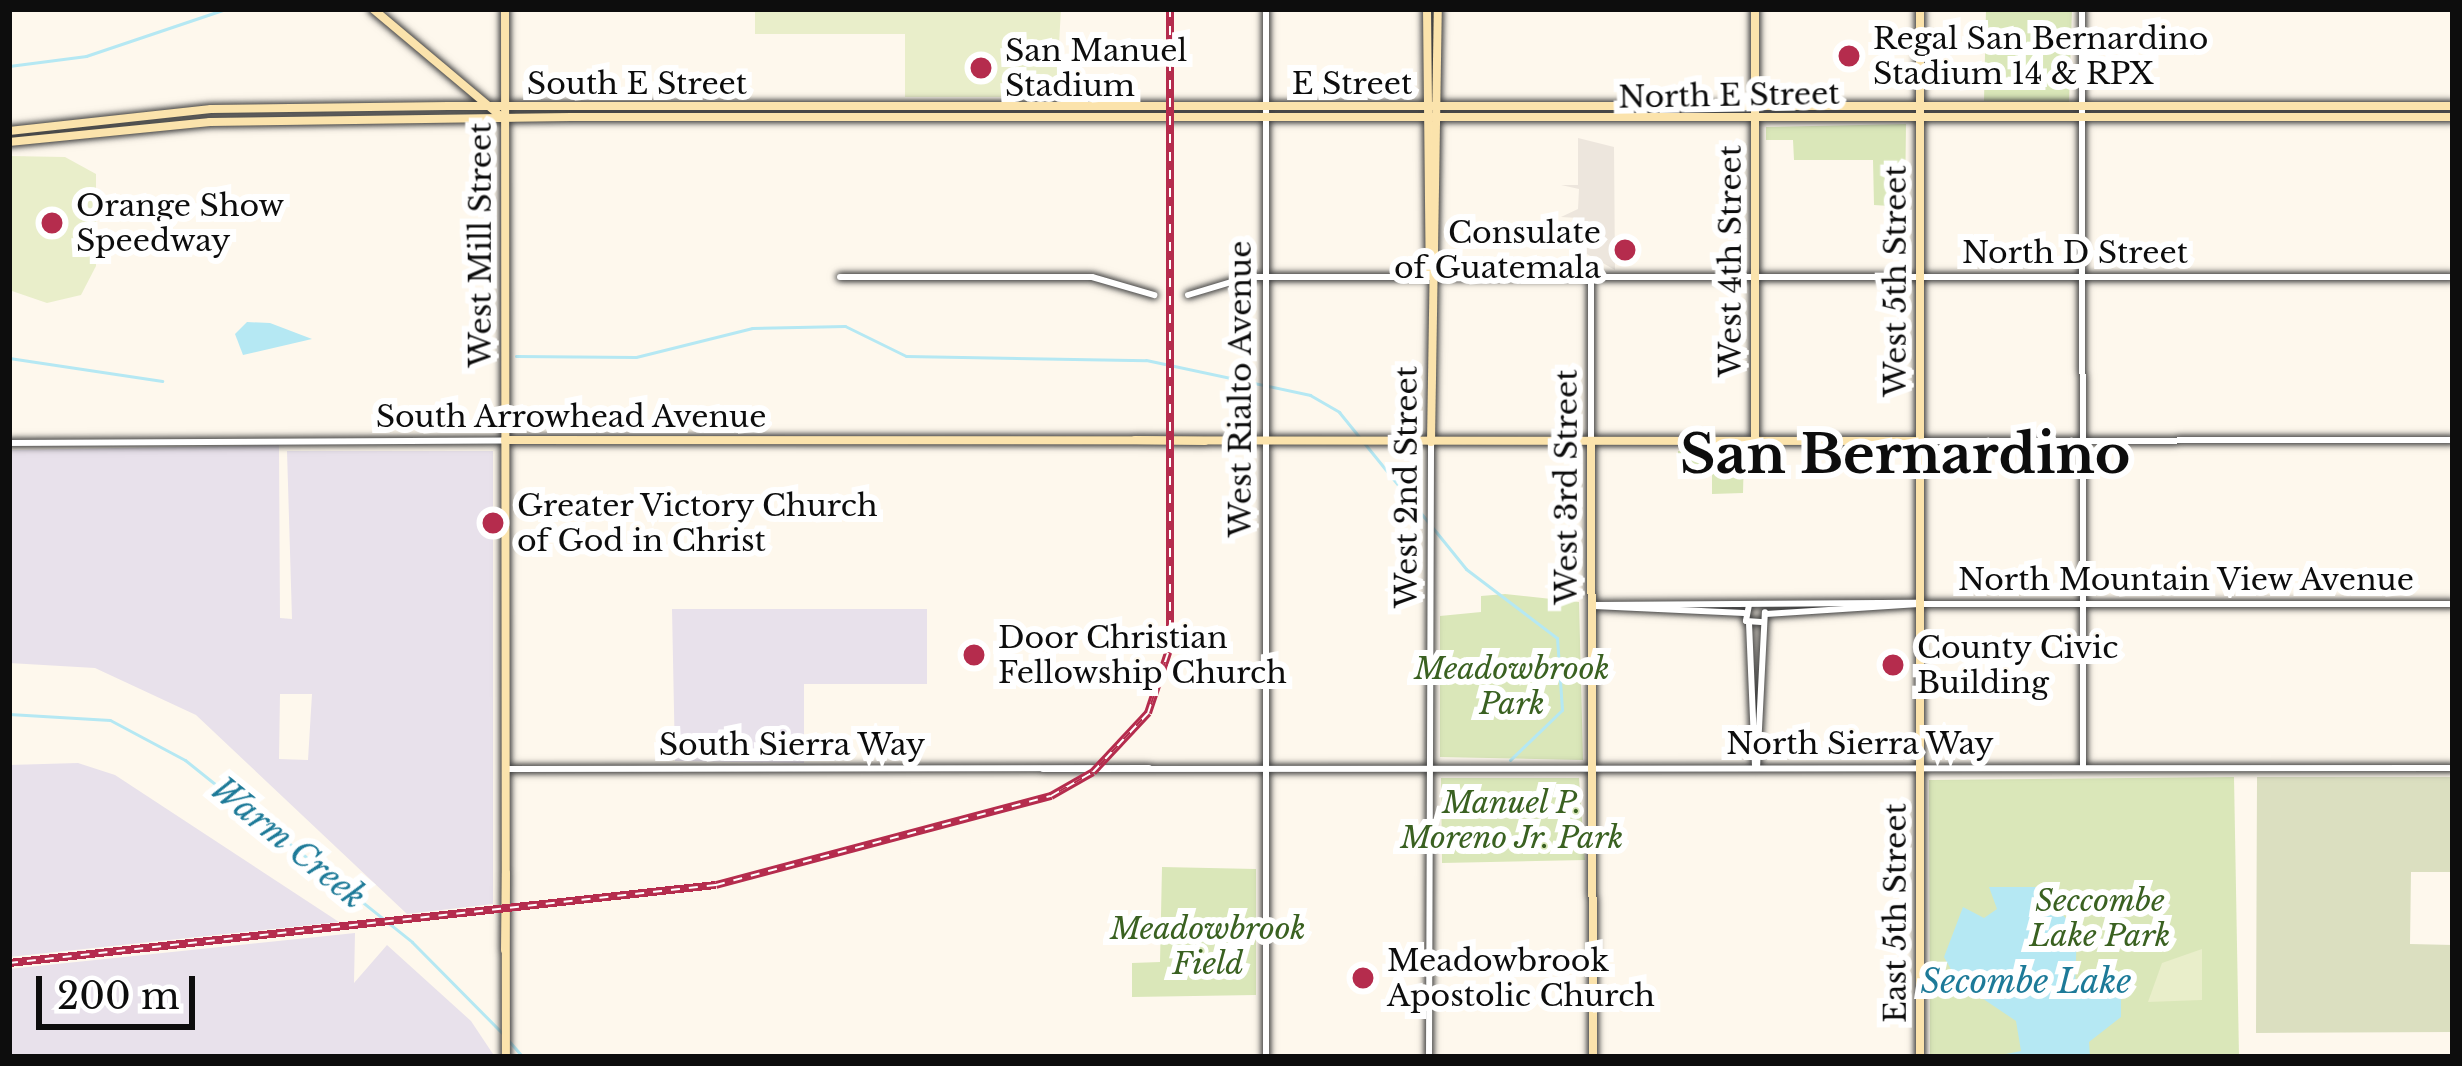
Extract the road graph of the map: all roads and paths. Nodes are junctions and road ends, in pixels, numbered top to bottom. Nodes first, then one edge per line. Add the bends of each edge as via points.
1 (373, 9) edge
2 (505, 9) edge
3 (1266, 9) edge
4 (1426, 9) edge
5 (1438, 9) edge
6 (1755, 9) edge
7 (1920, 9) edge
8 (2082, 9) edge
9 (488, 106) junction
10 (2453, 106) edge
11 (505, 107) junction
12 (1426, 107) junction
13 (1438, 107) junction
14 (1266, 108) junction
15 (1917, 111) junction
16 (1756, 113) junction
17 (2082, 113) junction
18 (2453, 117) edge
19 (505, 120) junction
20 (1426, 120) junction
21 (1437, 120) junction
22 (1266, 121) junction
23 (9, 131) edge
24 (9, 142) edge
25 (1426, 175) junction
26 (1434, 225) junction
27 (840, 277) dead end
28 (1265, 277) junction
29 (1431, 277) junction
30 (1920, 277) junction
31 (2082, 277) junction
32 (2453, 277) edge
33 (1591, 278) junction
34 (1756, 278) junction
35 (1188, 295) dead end
36 (1154, 296) dead end
37 (505, 440) junction
38 (1265, 440) junction
39 (2453, 440) edge
40 (1591, 441) junction
41 (1920, 441) junction
42 (2082, 441) junction
43 (1430, 442) junction
44 (1755, 442) junction
45 (9, 443) edge
46 (1919, 604) junction
47 (2082, 604) junction
48 (2453, 604) edge
49 (1592, 605) junction
50 (1749, 605) junction
51 (1762, 605) junction
52 (1744, 614) junction
53 (1764, 618) junction
54 (1749, 623) junction
55 (1149, 768) joint
56 (1757, 768) junction
57 (1920, 768) junction
58 (2083, 768) junction
59 (2453, 768) edge
60 (1266, 769) junction
61 (1592, 769) junction
62 (506, 770) junction
63 (1430, 770) junction
64 (506, 1055) edge
65 (1266, 1057) edge
66 (1429, 1057) edge
67 (1593, 1057) edge
68 (1920, 1057) edge

1 - 9 main road
2 - 11 main road, West Mill Street
3 - 14 street, West Rialto Avenue
4 - 12 main road, West 2nd Street
5 - 13 main road, West 2nd Street
6 - 16 main road, West 4th Street
7 - 15 main road, West 5th Street
8 - 17 street
9 - 11 main road, South E Street
9 - 19 main road
9 - 23 main road, South E Street via 211,109
10 - 17 main road, North E Street
11 - 14 main road, South E Street
11 - 19 main road, West Mill Street
12 - 13 main road, E Street
12 - 14 main road, E Street
12 - 20 main road, West 2nd Street
13 - 16 main road, North E Street
13 - 21 main road, West 2nd Street
14 - 22 street, West Rialto Avenue
15 - 16 main road, North E Street
15 - 17 main road, North E Street
15 - 30 main road, West 5th Street
16 - 21 main road, North E Street
16 - 34 main road, West 4th Street
17 - 18 main road, North E Street
17 - 31 street
19 - 22 main road, South E Street
19 - 24 main road, South E Street via 210,122
19 - 37 main road, West Mill Street
20 - 21 main road, E Street
20 - 22 main road, E Street
20 - 25 main road, West 2nd Street
21 - 26 main road, West 2nd Street
22 - 28 street, West Rialto Avenue
25 - 26 main road
25 - 29 main road, West 2nd Street
26 - 29 main road, West 2nd Street
27 - 36 street via 1092,277
28 - 29 street, North D Street
28 - 35 street, North D Street
28 - 38 street, West Rialto Avenue
29 - 33 street, North D Street
29 - 43 main road, West 2nd Street
30 - 31 street, North D Street
30 - 34 street, North D Street
30 - 41 main road, West 5th Street
31 - 32 street, North D Street
31 - 42 street
33 - 34 street, North D Street
33 - 40 street, West 3rd Street
34 - 44 main road, West 4th Street
37 - 38 main road, South Arrowhead Avenue
37 - 45 street, South Arrowhead Avenue
37 - 62 main road, West Mill Street
38 - 43 main road, South Arrowhead Avenue
38 - 60 street, West Rialto Avenue
39 - 42 street
40 - 43 main road, South Arrowhead Avenue
40 - 44 main road, South Arrowhead Avenue
40 - 49 main road, West 3rd Street
41 - 42 street
41 - 44 main road, South Arrowhead Avenue
41 - 46 main road, West 5th Street
42 - 47 street
43 - 63 street, West 2nd Street
46 - 47 street, North Mountain View Avenue
46 - 51 street, North Mountain View Avenue
46 - 53 street, North Mountain View Avenue
46 - 57 main road, West 5th Street
47 - 48 street, North Mountain View Avenue
47 - 58 street
49 - 50 street
49 - 52 street
49 - 61 main road, West 3rd Street
50 - 51 street, North Mountain View Avenue
50 - 52 street
51 - 53 street
52 - 54 street
53 - 54 street, North Mountain View Avenue
53 - 56 street
54 - 56 street
55 - 60 street, North Sierra Way
55 - 62 street, South Sierra Way
56 - 57 street, North Sierra Way
56 - 61 street, North Sierra Way
57 - 58 street, North Sierra Way
57 - 68 main road, East 5th Street
58 - 59 street, North Sierra Way
60 - 63 street, North Sierra Way
60 - 65 street, West Rialto Avenue
61 - 63 street, North Sierra Way
61 - 67 main road, West 3rd Street
62 - 64 main road, West Mill Street
63 - 66 street, West 2nd Street

